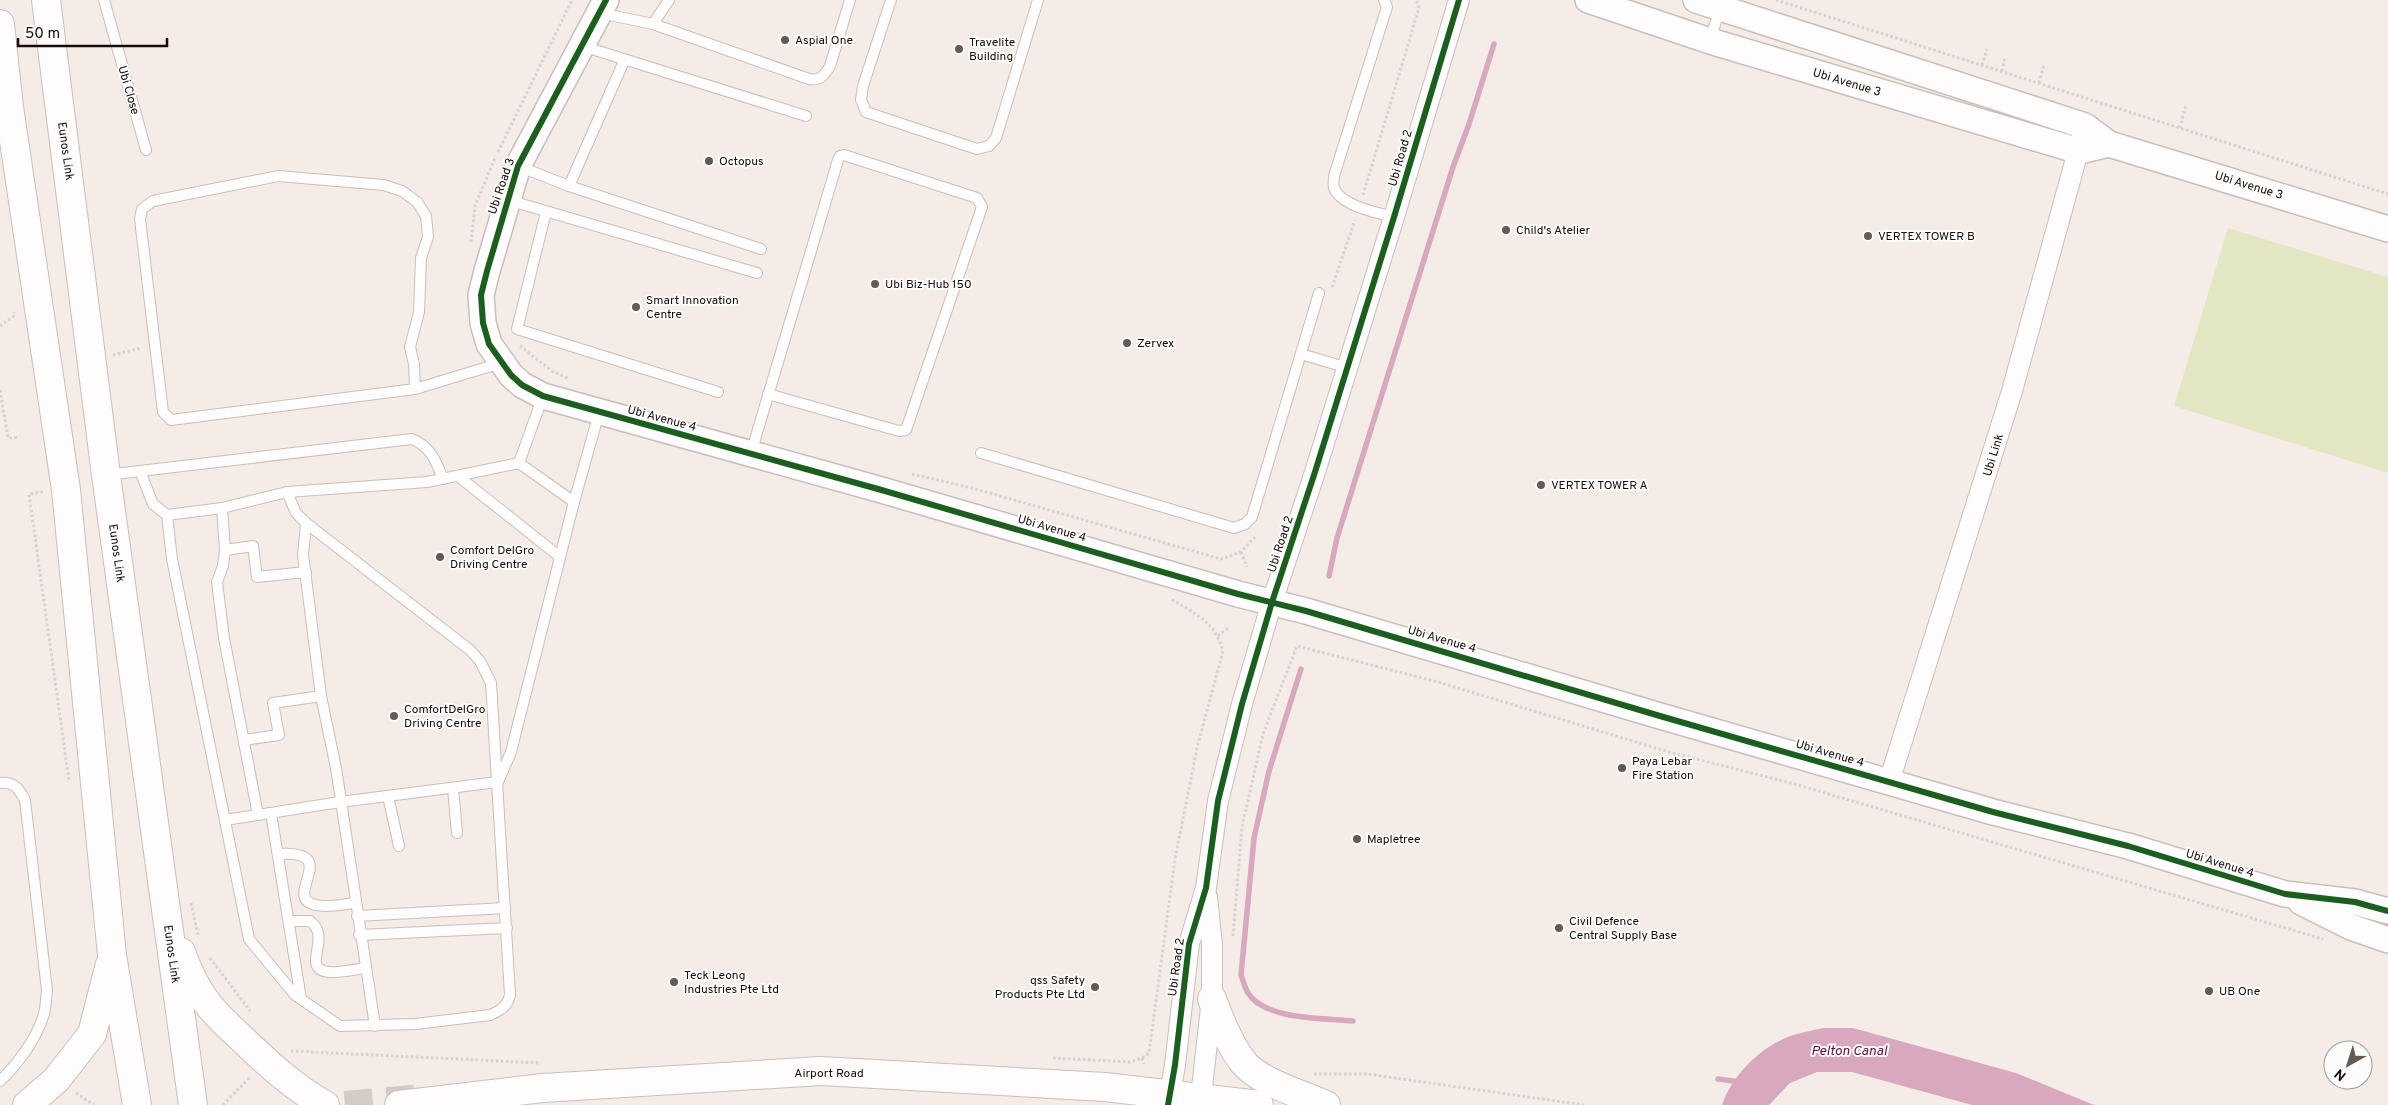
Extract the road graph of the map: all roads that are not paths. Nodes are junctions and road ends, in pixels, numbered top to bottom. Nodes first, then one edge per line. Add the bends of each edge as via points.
1 (46, 0) edge
2 (104, 0) edge
3 (669, 0) edge
4 (850, 0) edge
5 (891, 0) edge
6 (1038, 0) edge
7 (1384, 0) edge
8 (1458, 0) edge
9 (1696, 0) edge
10 (1594, 1) edge
11 (1721, 4) edge
12 (603, 6) edge
13 (0, 24) edge
14 (653, 24) junction
15 (1710, 40) junction
16 (581, 46) junction
17 (624, 61) junction
18 (806, 116) dead end
19 (2085, 126) junction
20 (2109, 144) junction
21 (146, 150) dead end
22 (2079, 151) junction
23 (518, 166) junction
24 (569, 186) junction
25 (508, 200) junction
26 (546, 212) junction
27 (1394, 217) junction
28 (2388, 229) edge
29 (761, 249) dead end
30 (757, 273) dead end
31 (1319, 292) dead end
32 (1301, 354) junction
33 (501, 363) junction
34 (1348, 368) junction
35 (416, 389) junction
36 (718, 392) dead end
37 (768, 394) junction
38 (543, 396) junction
39 (599, 412) junction
40 (751, 453) junction
41 (981, 453) dead end
42 (519, 463) junction
43 (140, 471) junction
44 (106, 475) junction
45 (458, 476) junction
46 (443, 479) junction
47 (287, 492) junction
48 (574, 502) junction
49 (222, 508) junction
50 (167, 515) junction
51 (306, 523) junction
52 (224, 550) junction
53 (560, 557) junction
54 (306, 572) junction
55 (1272, 602) junction
56 (321, 696) junction
57 (244, 740) junction
58 (497, 782) junction
59 (1889, 782) junction
60 (0, 783) edge
61 (453, 788) junction
62 (388, 796) junction
63 (340, 802) junction
64 (271, 812) junction
65 (258, 815) junction
66 (225, 820) junction
67 (457, 833) dead end
68 (399, 846) dead end
69 (279, 854) junction
70 (1206, 888) junction
71 (2285, 894) junction
72 (355, 903) junction
73 (505, 908) junction
74 (2388, 910) edge
75 (167, 916) junction
76 (357, 916) junction
77 (290, 921) junction
78 (507, 928) junction
79 (360, 935) junction
80 (2388, 940) edge
81 (112, 955) junction
82 (364, 968) junction
83 (301, 999) junction
84 (1212, 999) junction
85 (374, 1026) junction
86 (0, 1081) edge
87 (1169, 1100) edge
88 (1200, 1101) edge
89 (27, 1105) edge
90 (137, 1105) edge
91 (193, 1105) edge
92 (325, 1105) edge
93 (398, 1105) tunnel mouth
94 (1259, 1105) edge
95 (1326, 1105) edge

1 - 44 main road, Eunos Link
2 - 21 lane, Ubi Close
3 - 14 lane
4 - 14 lane via 830,66 817,80 808,80
5 - 6 lane via 863,86 861,100 866,112 977,149 989,146 996,138
7 - 27 lane via 1387,6 1334,176 1334,188 1359,207
8 - 27 street, Ubi Road 2
9 - 11 street, Ubi Avenue 3
10 - 15 street, Ubi Avenue 3
11 - 15 lane
11 - 19 street, Ubi Avenue 3
12 - 14 lane
12 - 16 street, Ubi Road 3
13 - 81 main road via 66,490
15 - 22 street, Ubi Avenue 3
16 - 17 lane
16 - 23 street, Ubi Road 3
17 - 18 lane
17 - 24 lane
19 - 20 street, Ubi Avenue 3
19 - 22 street, Ubi Link
20 - 22 street, Ubi Avenue 3
20 - 28 street, Ubi Avenue 3
22 - 59 street, Ubi Link via 2029,336
23 - 24 lane
23 - 25 street, Ubi Road 3
24 - 29 lane
25 - 26 lane
25 - 33 street, Ubi Road 3 via 481,295 489,344
26 - 30 lane
26 - 36 lane via 517,329
27 - 34 street, Ubi Road 2
31 - 32 lane
32 - 34 lane
32 - 41 lane via 1252,517 1234,528
33 - 35 lane
33 - 38 street, Ubi Avenue 4 via 522,385
34 - 55 street, Ubi Road 2
35 - 35 lane via 171,420 166,417 159,383 140,219 142,209 153,200 278,176 384,185 402,191 417,202 426,216 428,237 421,258 419,312 410,347
37 - 37 lane via 899,431 906,430 982,207 980,201 840,156
37 - 40 lane
38 - 39 street, Ubi Avenue 4
38 - 42 lane
39 - 40 street, Ubi Avenue 4
39 - 48 lane
40 - 55 street, Ubi Avenue 4
42 - 45 lane
42 - 48 lane
43 - 44 lane
43 - 46 lane via 412,438 434,455
43 - 50 lane via 153,504
44 - 75 main road, Eunos Link
45 - 46 lane
45 - 53 lane
46 - 47 lane
47 - 49 lane
47 - 51 lane via 296,513
48 - 53 lane
49 - 50 lane
49 - 52 lane
50 - 66 lane via 172,559
51 - 54 lane via 303,555
51 - 58 lane via 480,661 491,682
52 - 54 lane via 253,546 257,577
52 - 57 lane via 217,582 224,638
53 - 58 lane via 511,752
54 - 56 lane
55 - 59 street, Ubi Avenue 4
55 - 70 street, Ubi Road 2 via 1218,801
56 - 57 lane via 273,703 278,735
56 - 63 lane
57 - 65 lane
58 - 61 lane
58 - 73 lane
59 - 71 street, Ubi Avenue 4 via 2128,846
60 - 86 lane via 7,782 18,788 25,800 47,990 44,1014 34,1035 13,1069
61 - 62 lane
61 - 67 lane
62 - 63 lane
62 - 68 lane
63 - 64 lane
63 - 72 lane
64 - 65 lane
64 - 69 lane
65 - 66 lane
66 - 83 lane via 249,939
69 - 72 lane via 294,853 309,861 303,888 305,899 310,903 323,906
69 - 77 lane
70 - 84 street, Ubi Road 2 via 1212,945
70 - 87 street, Ubi Road 2 via 1189,944
71 - 74 street, Ubi Avenue 4 via 2355,902
71 - 80 street, Ubi Avenue 4 via 2351,927
72 - 76 lane
73 - 76 lane
73 - 78 lane
75 - 91 main road, Eunos Link
75 - 92 main road via 188,972 205,1001 265,1061
76 - 79 lane
77 - 82 lane via 310,921 318,928 320,938 314,959 321,969 331,972
77 - 83 lane
78 - 79 lane
78 - 85 lane via 510,994 501,1010 490,1015
79 - 82 lane
81 - 89 main road via 92,1034 56,1080
81 - 90 main road
82 - 85 lane
83 - 85 lane via 340,1026
84 - 88 street, Ubi Road 2
84 - 95 main road via 1222,1026 1244,1063 1265,1079
87 - 88 main road, Airport Road
87 - 93 main road, Airport Road via 1019,1081 821,1071 543,1088
88 - 94 main road, Airport Road

